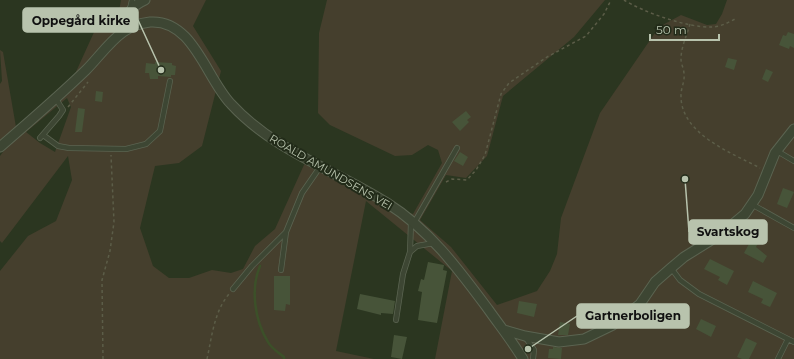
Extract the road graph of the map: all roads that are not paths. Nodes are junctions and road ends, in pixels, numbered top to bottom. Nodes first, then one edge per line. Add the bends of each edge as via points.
1 (132, 0) edge
2 (145, 0) edge
3 (130, 10) junction
4 (129, 28) junction
5 (170, 81) dead end
6 (56, 99) junction
7 (794, 129) edge
8 (0, 147) edge
9 (458, 148) dead end
10 (777, 151) junction
11 (794, 161) edge
12 (320, 167) junction
13 (753, 205) junction
14 (413, 222) junction
15 (794, 228) edge
16 (286, 232) junction
17 (435, 243) junction
18 (410, 252) junction
19 (671, 268) junction
20 (281, 270) dead end
21 (233, 289) road end
22 (396, 320) dead end
23 (504, 330) junction
24 (524, 336) junction
25 (788, 339) junction
26 (794, 342) edge
27 (523, 359) edge
28 (533, 359) edge
29 (778, 359) edge

1 - 3 lane
2 - 3 street
3 - 4 street via 127,20
4 - 6 street, ROALD AMUNDSENS VEI
4 - 12 street, ROALD AMUNDSENS VEI via 151,22 176,28 194,48 214,84 238,113 260,132
5 - 6 lane via 164,122 160,131 146,144 136,148 69,148 58,146 42,137 63,110
6 - 8 street, ROALD AMUNDSENS VEI
7 - 10 street
9 - 14 lane
10 - 11 lane
10 - 13 street
12 - 14 street, ROALD AMUNDSENS VEI via 388,204
12 - 16 lane via 302,193
13 - 15 lane
13 - 19 street via 722,234
14 - 17 street, ROALD AMUNDSENS VEI
14 - 18 lane
16 - 20 lane
16 - 21 lane
17 - 18 lane via 421,244
17 - 23 street, ROALD AMUNDSENS VEI
18 - 22 lane via 403,274
19 - 24 street via 655,282 640,304 613,325 572,342
19 - 25 lane via 680,280 694,291
23 - 24 street
23 - 27 street, ROALD AMUNDSENS VEI
24 - 28 lane via 534,350
25 - 26 lane
25 - 29 lane

